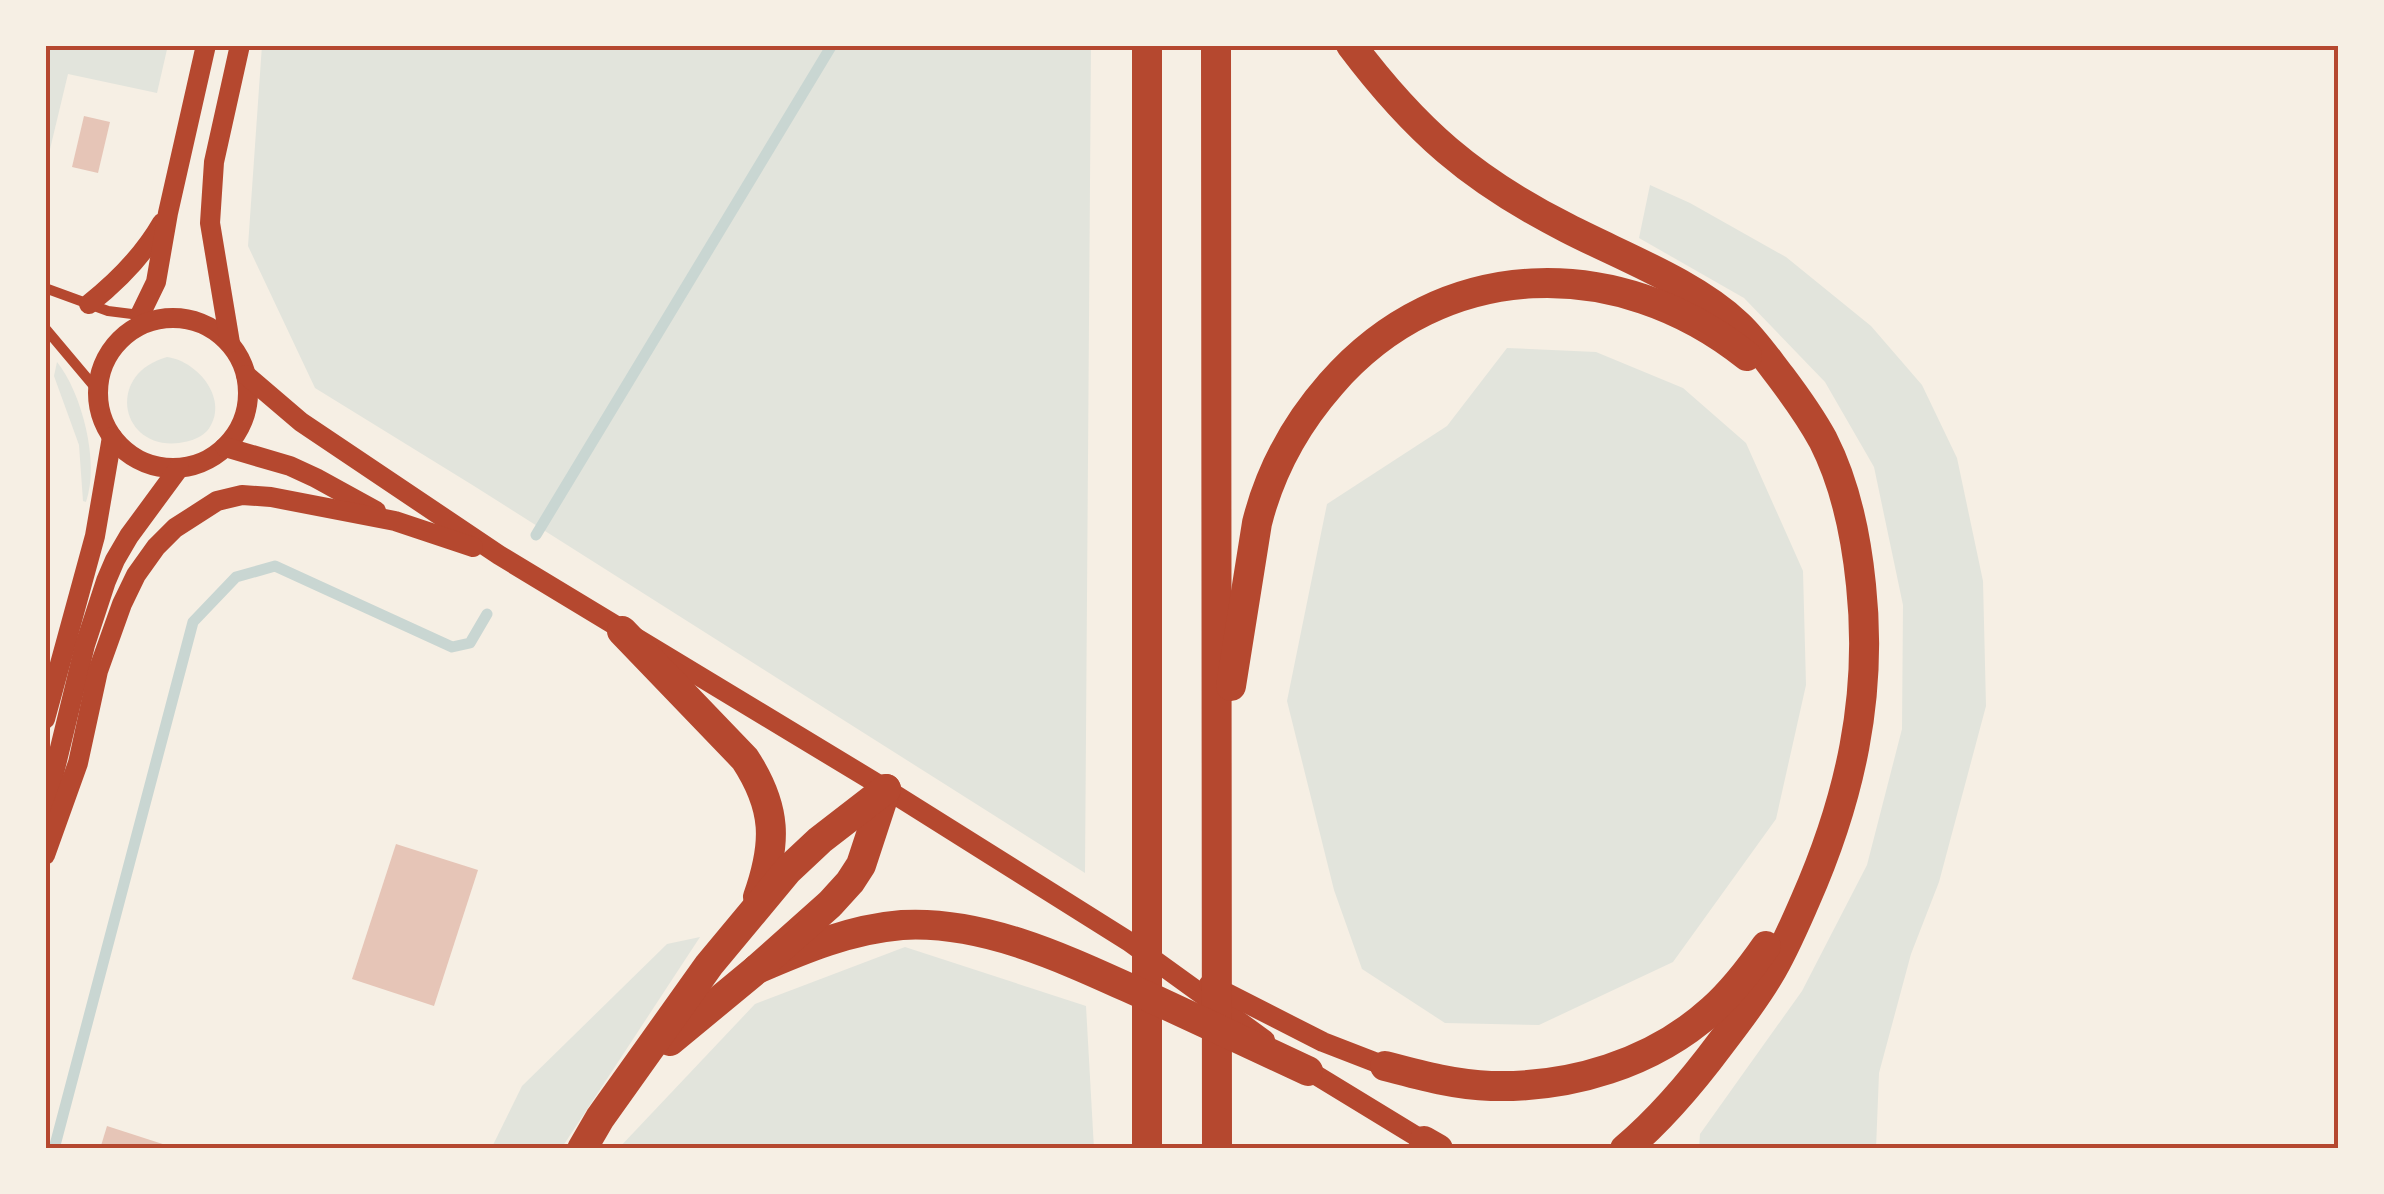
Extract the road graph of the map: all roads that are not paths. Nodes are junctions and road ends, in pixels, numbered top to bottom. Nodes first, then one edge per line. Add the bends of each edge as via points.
1 (206, 45) edge
2 (240, 45) edge
3 (1146, 45) edge
4 (1216, 45) edge
5 (1351, 45) edge
6 (168, 213) junction
7 (45, 288) edge
8 (89, 304) junction
9 (142, 320) junction
10 (45, 328) edge
11 (230, 343) junction
12 (246, 375) junction
13 (98, 391) junction
14 (1795, 396) junction
15 (112, 437) junction
16 (225, 447) junction
17 (180, 468) junction
18 (395, 521) junction
19 (499, 555) junction
20 (622, 631) junction
21 (45, 719) edge
22 (1216, 788) junction
23 (886, 789) junction
24 (45, 810) edge
25 (45, 855) edge
26 (1821, 864) junction
27 (752, 914) junction
28 (1128, 941) junction
29 (758, 969) junction
30 (1385, 1066) joint
31 (1308, 1070) junction
32 (630, 1076) junction
33 (1431, 1145) edge
34 (1147, 1147) edge
35 (582, 1149) edge
36 (1217, 1149) edge
37 (1625, 1149) edge

1 - 6 main road
2 - 11 main road via 214,162 210,223
3 - 34 highway
4 - 22 highway
5 - 14 highway via 1408,116 1448,153 1524,205 1720,310
6 - 8 main road via 131,266
6 - 9 main road
7 - 8 street
8 - 9 street
9 - 11 main road via 189,320
9 - 13 main road via 110,353
10 - 13 street
11 - 12 main road
12 - 16 main road via 244,420
12 - 19 main road via 301,422
13 - 15 main road
14 - 22 highway via 1688,317 1580,284 1474,291 1393,328 1319,397 1263,496
14 - 26 highway via 1843,489 1863,605 1857,734
15 - 17 main road via 140,461
15 - 21 main road via 95,536
16 - 17 main road
16 - 18 main road via 290,466
17 - 24 main road via 114,560 85,645
18 - 19 main road
18 - 25 main road via 242,495 175,528 136,575 122,604
19 - 20 main road
20 - 23 main road
20 - 27 highway via 757,776 772,842
22 - 36 highway
23 - 27 highway via 806,852
23 - 28 main road
23 - 29 highway via 850,882
26 - 30 highway via 1730,993 1692,1026 1640,1056 1584,1077 1520,1086 1453,1082
26 - 37 highway via 1782,952 1749,1006 1690,1084
27 - 32 highway
28 - 30 main road via 1323,1042
28 - 31 main road
29 - 31 highway via 861,932 902,925 967,931 1039,949
29 - 32 highway
31 - 33 main road
32 - 35 highway

